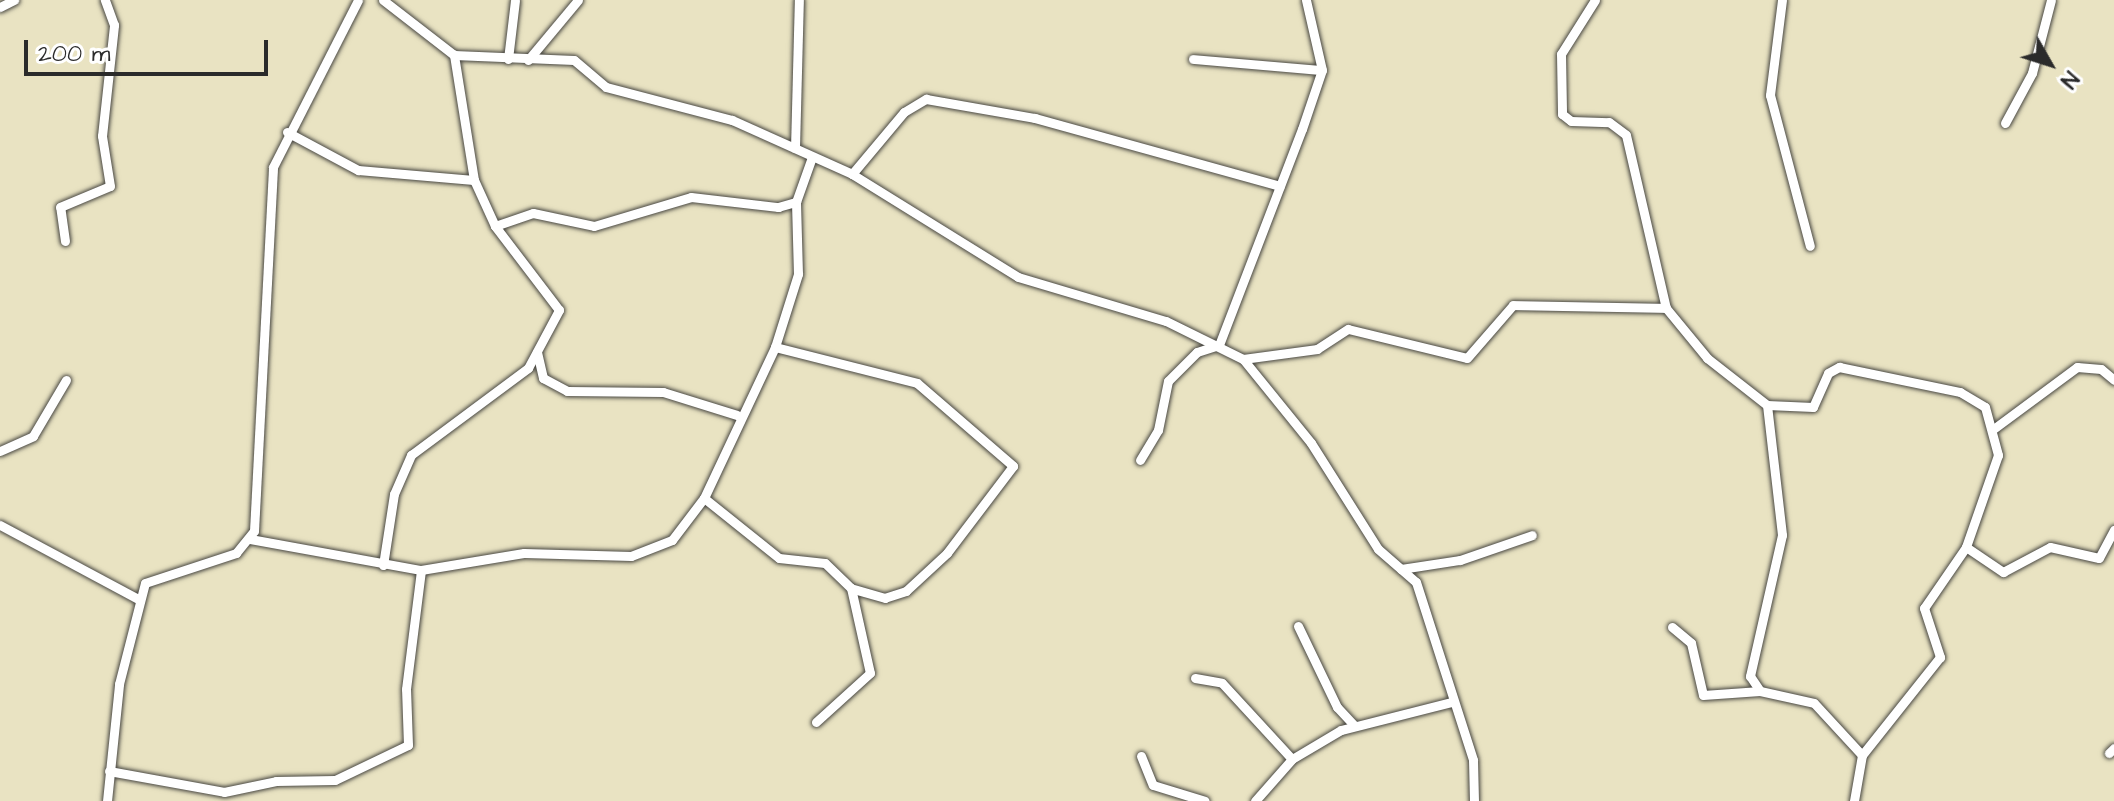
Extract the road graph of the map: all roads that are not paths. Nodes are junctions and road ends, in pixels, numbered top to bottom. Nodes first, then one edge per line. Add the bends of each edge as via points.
1 (14, 0) edge
2 (105, 0) edge
3 (358, 0) edge
4 (383, 0) edge
5 (515, 0) edge
6 (578, 0) edge
7 (799, 0) edge
8 (1306, 0) edge
9 (1595, 0) edge
10 (1782, 0) edge
11 (2051, 0) edge
12 (0, 7) edge
13 (454, 55) junction
14 (508, 59) junction
15 (1193, 59) dead end
16 (528, 60) junction
17 (1322, 70) junction
18 (2005, 123) dead end
19 (287, 132) junction
20 (795, 148) junction
21 (812, 157) junction
22 (852, 174) junction
23 (474, 180) junction
24 (1280, 186) junction
25 (796, 202) junction
26 (495, 226) junction
27 (65, 241) dead end
28 (1810, 246) dead end
29 (1666, 308) junction
30 (1219, 345) junction
31 (775, 347) junction
32 (537, 350) junction
33 (1243, 359) junction
34 (66, 380) dead end
35 (2114, 380) edge
36 (1767, 405) junction
37 (737, 415) junction
38 (1992, 430) junction
39 (0, 451) edge
40 (1140, 460) dead end
41 (704, 498) junction
42 (0, 525) edge
43 (2114, 530) edge
44 (1532, 535) dead end
45 (250, 539) junction
46 (1966, 547) junction
47 (383, 565) junction
48 (1401, 569) junction
49 (421, 570) junction
50 (851, 588) junction
51 (138, 599) junction
52 (1298, 626) dead end
53 (1672, 627) dead end
54 (1195, 678) dead end
55 (1760, 691) junction
56 (1452, 702) junction
57 (816, 722) dead end
58 (1354, 725) junction
59 (1862, 755) junction
60 (1141, 756) dead end
61 (1292, 759) junction
62 (109, 771) junction
63 (107, 801) edge
64 (1205, 801) edge
65 (1255, 801) edge
66 (1474, 801) edge
67 (1854, 801) edge

1 - 12 street
2 - 27 street via 114,25 102,136 110,186 60,207
3 - 19 street
4 - 13 street
5 - 14 street
6 - 16 street
7 - 20 street
8 - 17 street
9 - 29 street via 1561,54 1562,114 1571,121 1609,122 1626,135
10 - 28 street via 1770,95
11 - 18 street via 2032,73
13 - 14 street
13 - 23 street
14 - 16 street
15 - 17 street
16 - 20 street via 574,60 606,87 732,120
17 - 24 street
19 - 23 street via 358,170
19 - 45 street via 267,210
20 - 21 street
21 - 22 street
21 - 25 street
22 - 24 street via 904,112 926,99 1035,118
22 - 30 street via 1018,277
23 - 26 street
24 - 30 street
25 - 26 street via 778,207 691,197 594,226 533,213
25 - 31 street via 798,274
26 - 32 street via 559,310
29 - 33 street via 1513,305 1467,358 1348,329 1317,349
29 - 36 street via 1707,358
30 - 33 street
30 - 40 street via 1197,352 1168,381 1158,430
31 - 37 street
31 - 50 street via 917,383 1012,461 947,553 906,591 885,598
32 - 37 street via 543,378 567,391 663,392
32 - 47 street via 528,368 411,455 394,494
33 - 48 street via 1311,443 1378,549
34 - 39 street via 33,436
35 - 38 street via 2101,369 2077,367
36 - 38 street via 1813,407 1828,373 1839,367 1971,395 1985,407
36 - 55 street via 1782,535 1752,647 1750,676
37 - 41 street
38 - 46 street via 1999,461
41 - 49 street via 680,534 631,556 524,553
41 - 50 street via 779,558 825,563
42 - 51 street
43 - 46 street via 2099,558 2050,547 2003,572
44 - 48 street via 1460,560
45 - 47 street
45 - 51 street via 229,556 152,576
46 - 59 street via 1924,608 1940,657
47 - 49 street
48 - 56 street via 1426,601
49 - 62 street via 407,676 408,745 324,782 276,781 224,792
50 - 57 street via 870,673
51 - 62 street
52 - 58 street via 1337,707
53 - 55 street via 1691,643 1703,695
54 - 61 street via 1222,683
55 - 59 street via 1814,703
56 - 58 street
56 - 66 street via 1473,760
58 - 61 street
59 - 67 street
60 - 64 street via 1153,785
61 - 65 street
62 - 63 street

